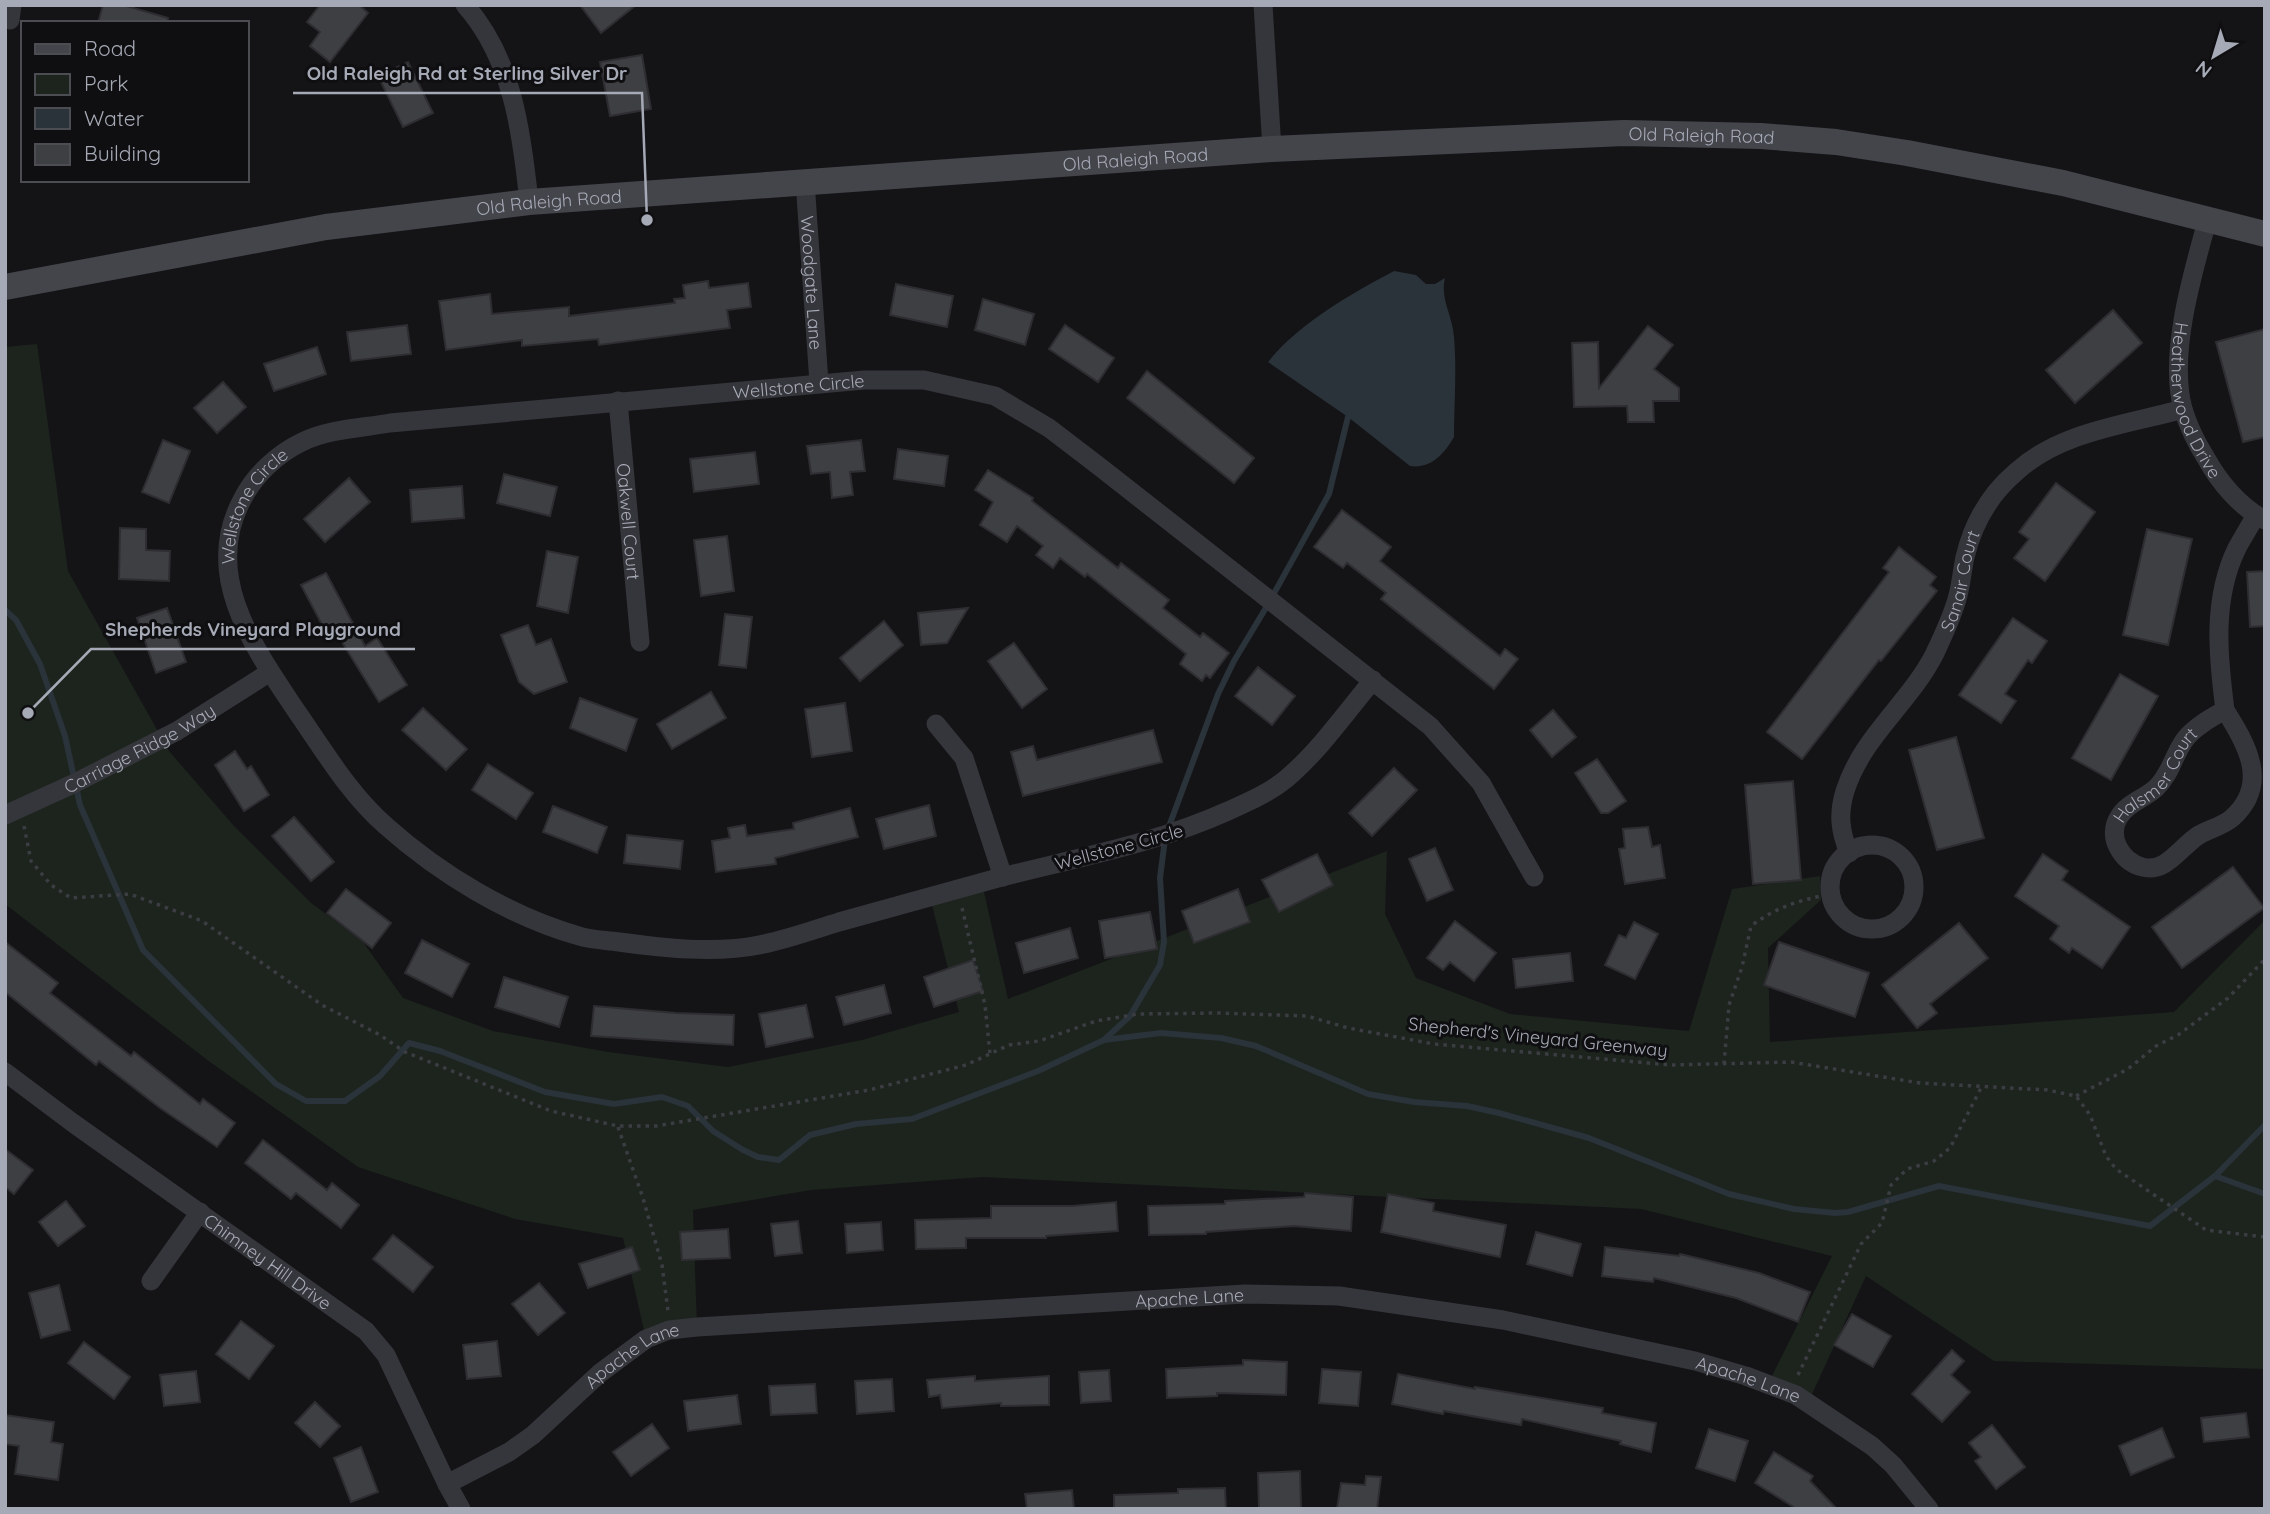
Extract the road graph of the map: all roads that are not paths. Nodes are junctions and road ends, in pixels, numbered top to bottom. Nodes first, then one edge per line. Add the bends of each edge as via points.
1 (465, 5) edge
2 (1263, 5) edge
3 (1272, 149) junction
4 (805, 181) junction
5 (528, 202) junction
6 (2208, 218) junction
7 (2265, 234) edge
8 (5, 287) edge
9 (819, 383) junction
10 (618, 401) junction
11 (2183, 409) junction
12 (2261, 517) edge
13 (640, 642) dead end
14 (270, 671) junction
15 (1373, 680) junction
16 (2225, 710) junction
17 (936, 724) dead end
18 (14, 819) edge
19 (1849, 853) junction
20 (1003, 877) junction
21 (1534, 877) dead end
22 (5, 1072) edge
23 (200, 1212) junction
24 (151, 1281) dead end
25 (447, 1484) junction
26 (461, 1509) edge
27 (1929, 1509) edge

1 - 5 street via 483,31 513,94
2 - 3 street
3 - 4 main road, Old Raleigh Road
3 - 6 main road, Old Raleigh Road via 1624,134 1815,140 2063,183
4 - 5 main road, Old Raleigh Road
4 - 9 street, Woodgate Lane
5 - 8 main road, Old Raleigh Road via 326,227
6 - 7 main road, Old Raleigh Road
6 - 11 street, Heatherwood Drive via 2186,300 2180,350
9 - 10 street, Wellstone Circle
9 - 15 street, Wellstone Circle via 924,380 995,396 1049,428
10 - 13 street, Oakwell Court
10 - 14 street, Wellstone Circle via 365,427 302,442 279,456 248,488 236,509 227,555 235,606
11 - 12 street, Heatherwood Drive via 2211,469
11 - 19 street, Sanair Court via 2066,439 2032,458 2002,485 1970,537 1958,598 1934,654 1872,738 1845,791 1841,833
12 - 16 street, Halsmer Court via 2236,550 2222,595 2218,645
14 - 18 street, Carriage Ridge Way via 177,731
14 - 20 street, Wellstone Circle via 346,783 383,824 467,885 522,915 580,937 661,948 757,946
15 - 20 street, Wellstone Circle via 1317,749 1284,781 1259,797 1171,834
15 - 21 street, Wellstone Circle via 1430,726 1480,783
16 - 16 street, Halsmer Court via 2186,738 2158,786 2124,809 2117,820 2116,845 2134,864 2147,869 2160,866 2242,807 2254,781 2254,766
17 - 20 street via 964,758
19 - 19 street via 1861,847 1887,848 1908,865 1914,891 1904,915 1881,928 1867,929 1843,918 1835,907 1830,883 1833,871
22 - 23 street, Chimney Hill Drive
23 - 24 street
23 - 25 street, Chimney Hill Drive via 366,1331 386,1355
25 - 26 street, Chimney Hill Drive
25 - 27 street, Apache Lane via 533,1436 600,1373 646,1339 669,1331 1245,1294 1339,1296 1503,1320 1695,1360 1746,1376 1791,1393 1852,1431 1893,1465

